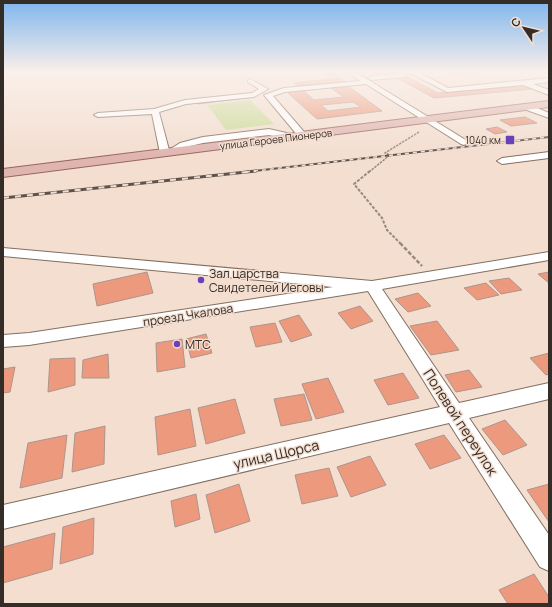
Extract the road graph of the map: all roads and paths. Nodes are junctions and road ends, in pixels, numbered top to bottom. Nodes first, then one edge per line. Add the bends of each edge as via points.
1 (211, 99) edge
2 (271, 99) edge
3 (397, 99) edge
4 (406, 99) edge
5 (549, 104) edge
6 (527, 107) junction
7 (155, 111) junction
8 (98, 115) dead end
9 (549, 116) edge
10 (440, 118) junction
11 (426, 120) junction
12 (297, 136) junction
13 (464, 142) dead end
14 (169, 153) junction
15 (549, 156) edge
16 (502, 161) dead end
17 (3, 173) edge
18 (3, 252) edge
19 (549, 256) edge
20 (432, 276) junction
21 (372, 286) junction
22 (3, 341) edge
23 (549, 391) edge
24 (455, 413) junction
25 (3, 518) edge
26 (549, 558) edge

1 - 7 street via 185,102
2 - 12 street
3 - 11 street
4 - 10 street
5 - 6 main road, улица Героев Пионеров
6 - 9 street
6 - 10 main road, улица Героев Пионеров
7 - 8 street
7 - 14 street
10 - 11 main road, улица Героев Пионеров
11 - 12 main road, улица Героев Пионеров
11 - 13 street
11 - 20 path via 431,125 385,153 390,155 354,184 382,218 387,230
12 - 14 main road, улица Героев Пионеров
14 - 17 main road, улица Героев Пионеров
15 - 16 street
18 - 21 street, проезд Чкалова
19 - 20 street, проезд Чкалова
20 - 21 street, проезд Чкалова
21 - 22 street, проезд Чкалова
21 - 24 street, Полевой переулок
23 - 24 street, улица Щорса
24 - 25 street, улица Щорса
24 - 26 street, Полевой переулок

